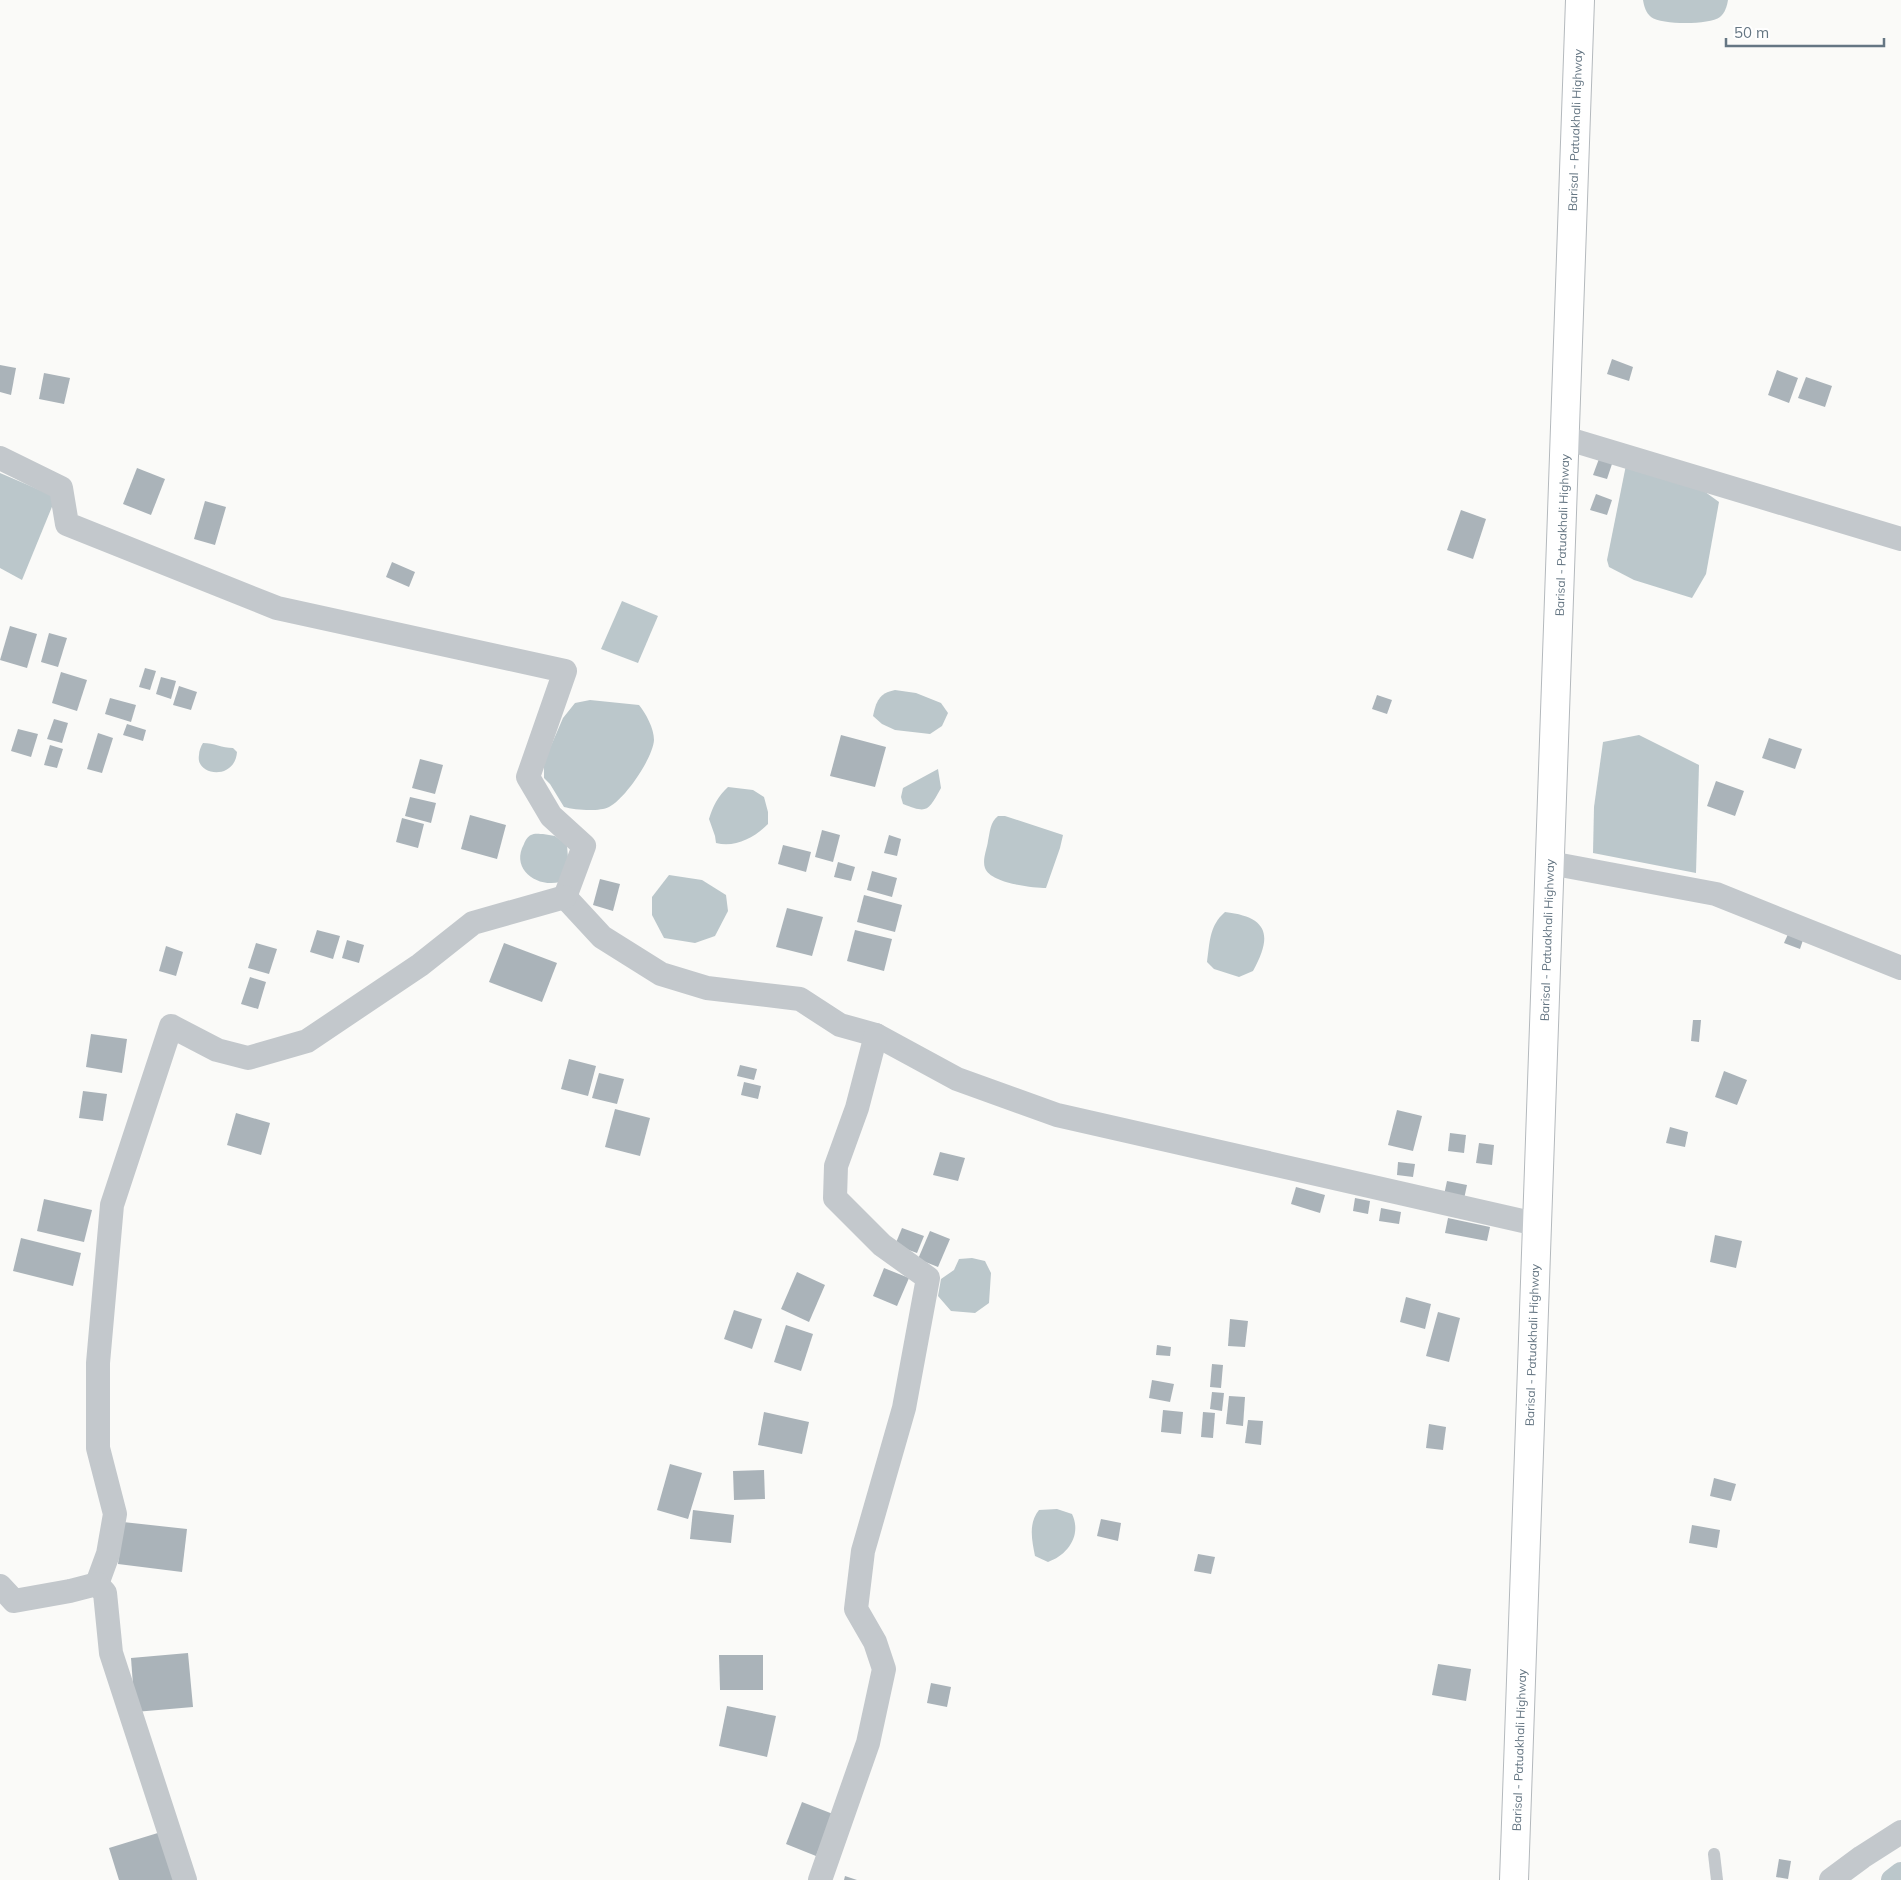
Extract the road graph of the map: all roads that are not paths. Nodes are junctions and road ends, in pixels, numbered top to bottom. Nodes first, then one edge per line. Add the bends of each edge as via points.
1 (1580, 0) edge
2 (1565, 438) junction
3 (0, 458) edge
4 (1901, 539) edge
5 (1550, 862) junction
6 (565, 897) junction
7 (1901, 968) edge
8 (876, 1035) junction
9 (1536, 1224) junction
10 (97, 1584) junction
11 (0, 1586) edge
12 (1901, 1832) edge
13 (1714, 1854) dead end
14 (185, 1880) edge
15 (820, 1880) edge
16 (1514, 1880) edge
17 (1717, 1880) edge
18 (1831, 1880) edge

1 - 2 highway, Barisal - Patuakhali Highway
2 - 4 street
2 - 5 highway, Barisal - Patuakhali Highway
3 - 6 street via 61,488 67,524 277,608 565,671 528,776 551,816 584,846
5 - 7 street via 1716,894
5 - 9 highway, Barisal - Patuakhali Highway
6 - 8 street via 602,937 661,974 708,988 800,999 840,1025
6 - 10 street via 473,923 420,965 307,1041 248,1058 217,1050 171,1026 112,1205 98,1362 98,1448 115,1514 108,1554
8 - 9 street via 957,1079 1057,1115
8 - 15 street via 857,1108 836,1166 835,1198 882,1245 928,1278 904,1408 863,1551 856,1609 875,1642 884,1669 868,1743
9 - 16 highway, Barisal - Patuakhali Highway
10 - 11 street via 14,1601
10 - 14 street via 105,1593 111,1653
12 - 18 street
13 - 17 lane

